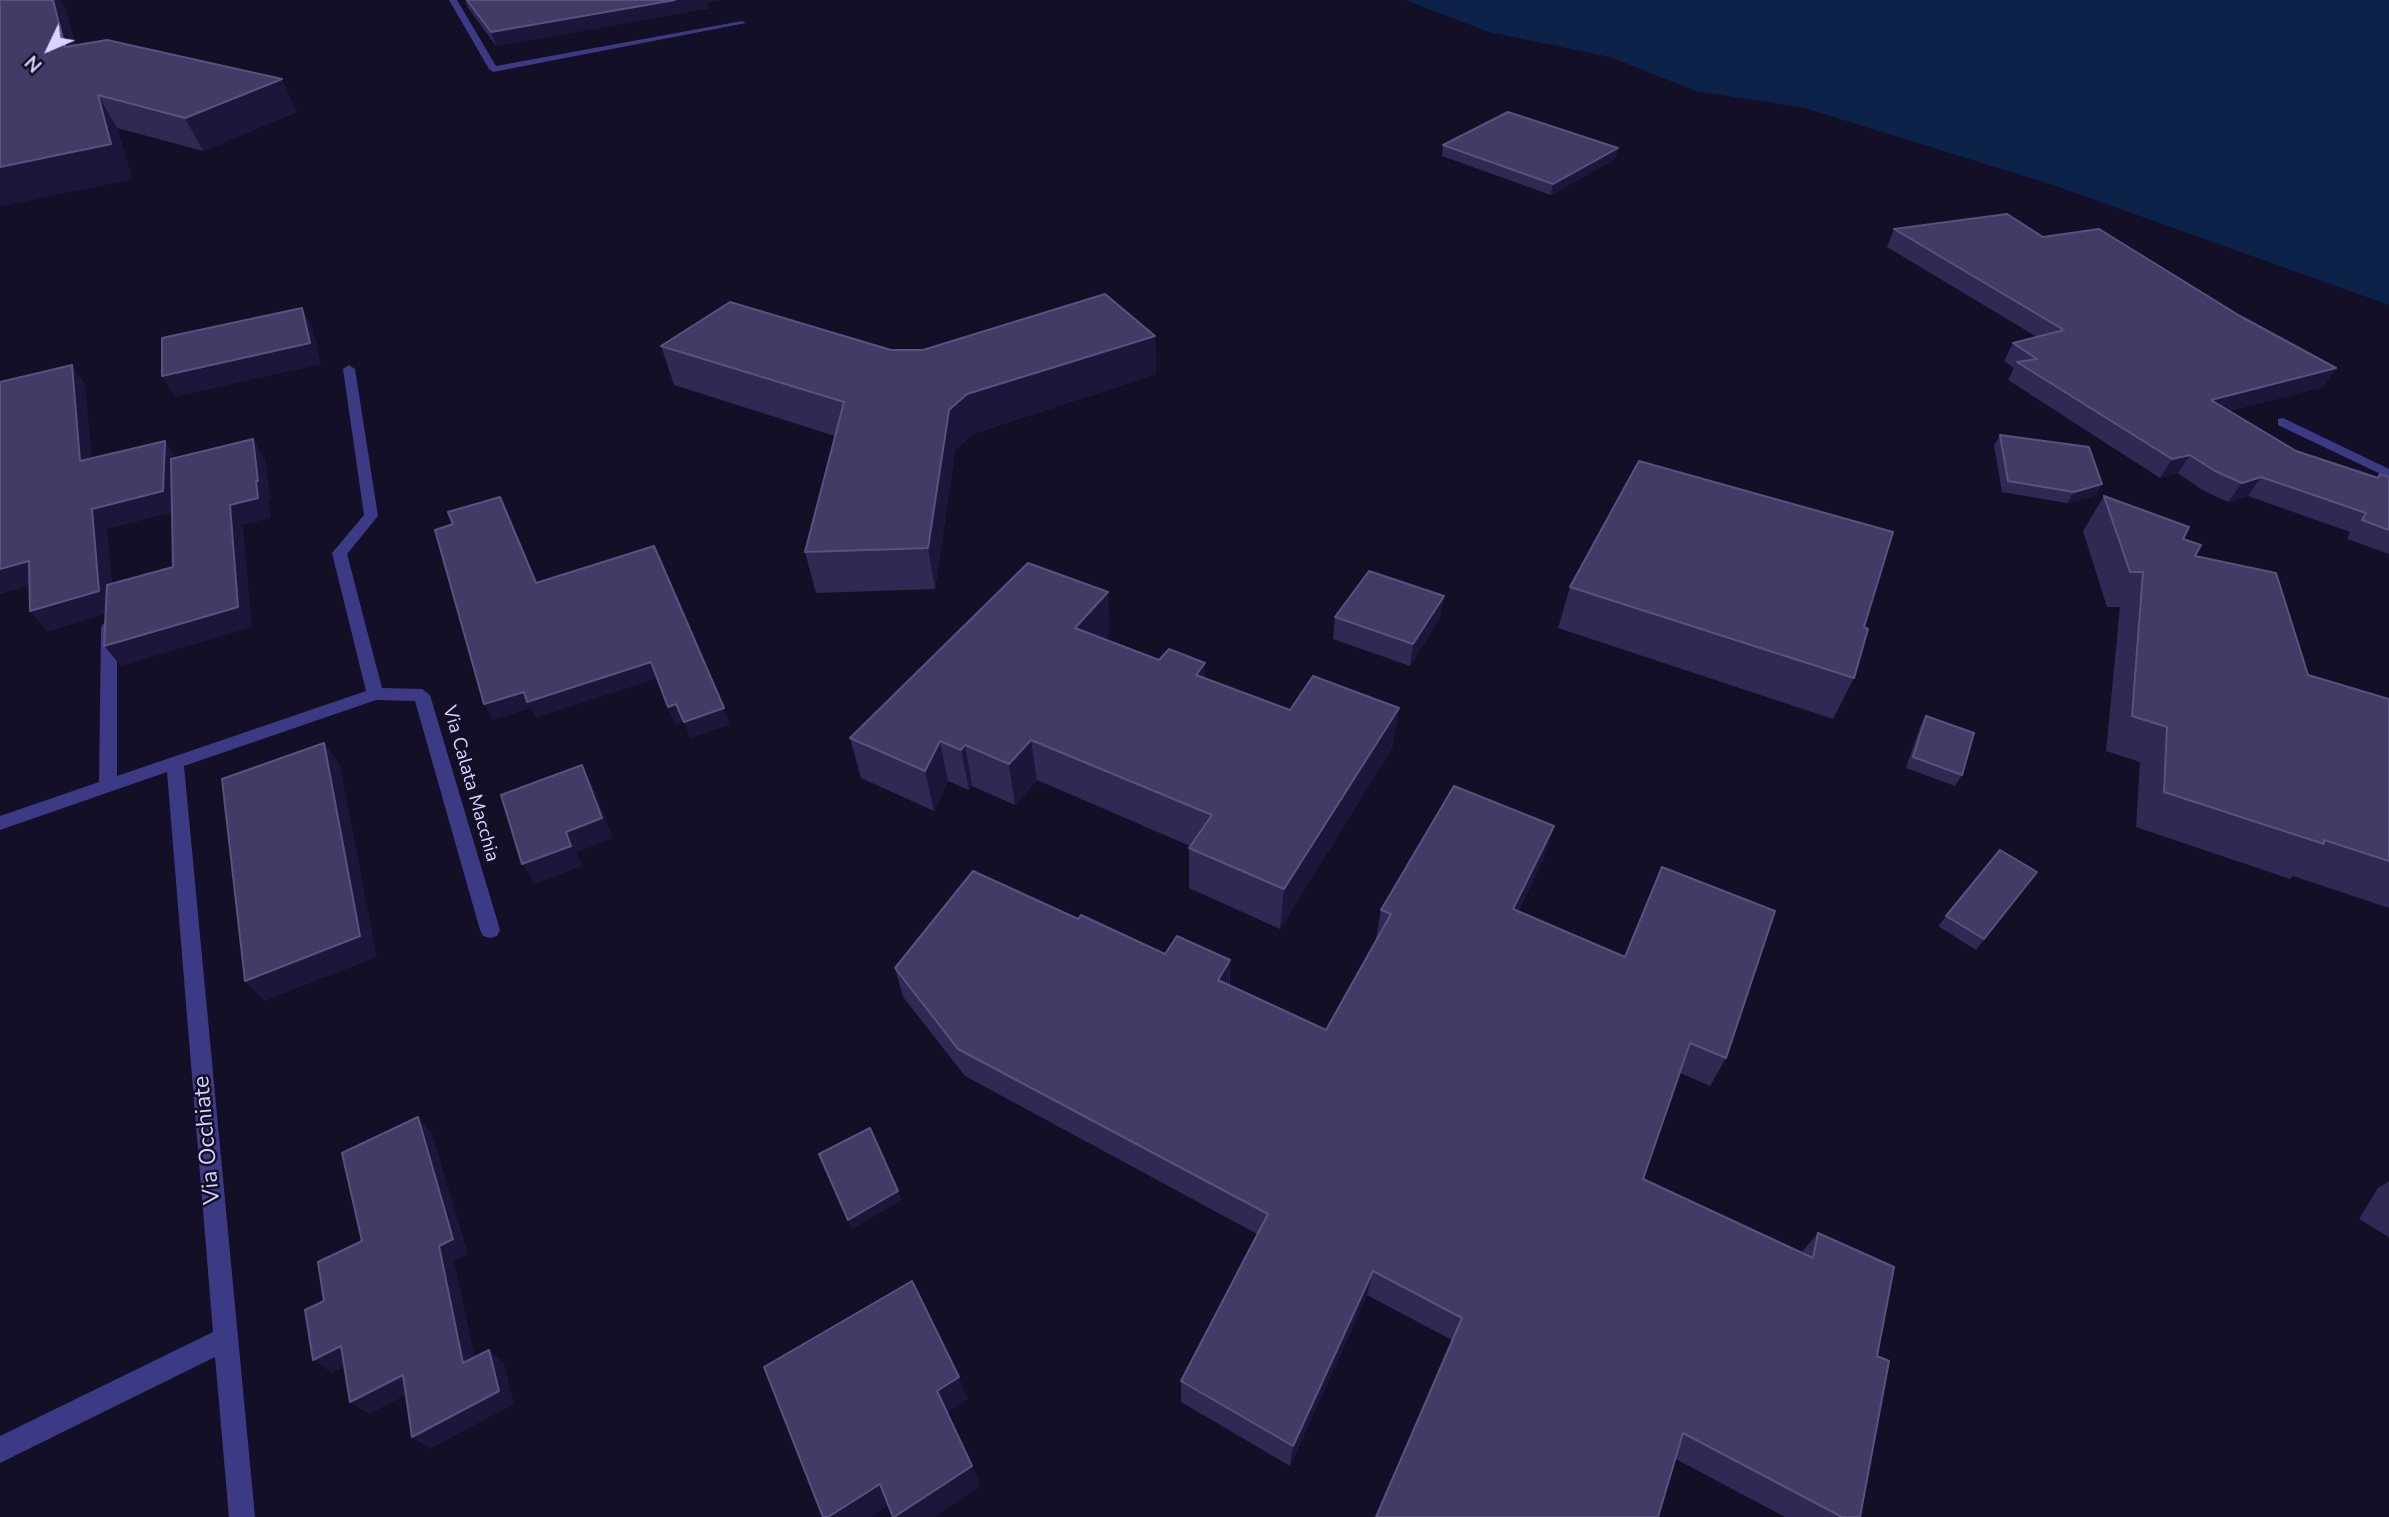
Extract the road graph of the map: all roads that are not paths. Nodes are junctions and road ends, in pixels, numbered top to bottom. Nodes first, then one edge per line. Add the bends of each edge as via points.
1 (453, 0) edge
2 (742, 23) dead end
3 (349, 369) dead end
4 (2283, 422) dead end
5 (2389, 474) edge
6 (109, 621) edge
7 (375, 694) junction
8 (175, 762) junction
9 (108, 786) junction
10 (0, 823) edge
11 (489, 930) dead end
12 (226, 1339) junction
13 (0, 1450) edge
14 (242, 1517) edge

1 - 2 street via 493,69
3 - 7 street via 372,516 339,552
4 - 5 street
6 - 9 street
7 - 8 street, Via Calata Macchia
7 - 11 street, Via Calata Macchia via 422,695
8 - 9 street, Via Calata Macchia
8 - 12 street, Via Occhiate
9 - 10 street, Via Calata Macchia
12 - 13 street
12 - 14 street, Via Occhiate

